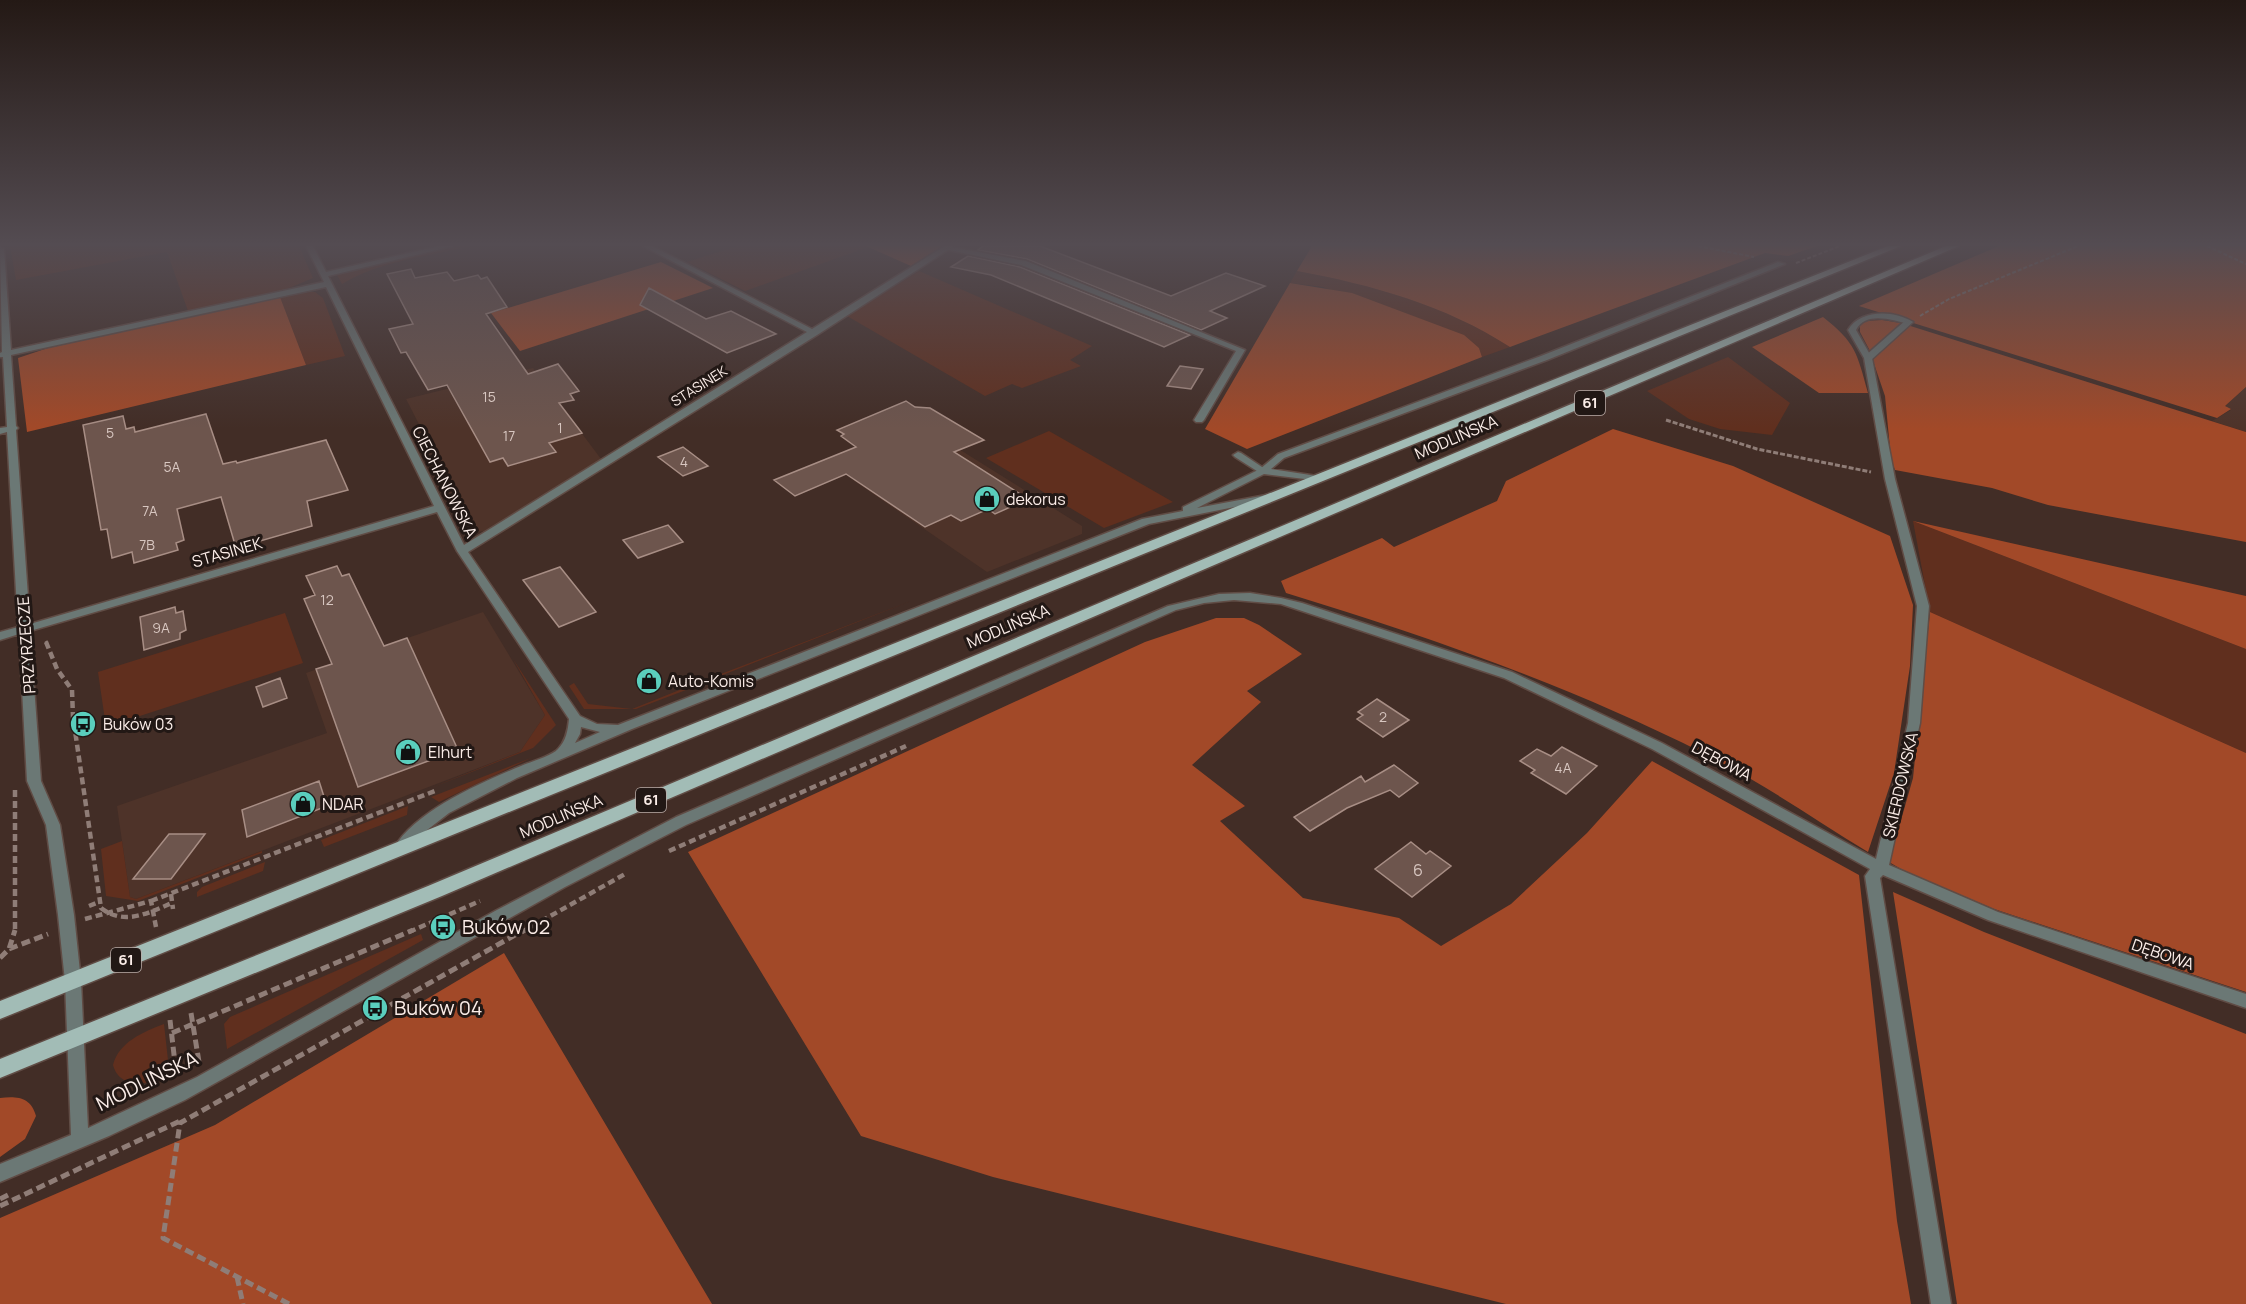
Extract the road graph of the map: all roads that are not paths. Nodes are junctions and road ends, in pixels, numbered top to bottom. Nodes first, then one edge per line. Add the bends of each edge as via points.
1 (2, 307) edge
2 (210, 307) edge
3 (338, 307) edge
4 (764, 307) edge
5 (855, 307) edge
6 (1133, 307) edge
7 (1673, 307) edge
8 (1746, 307) edge
9 (1812, 307) edge
10 (814, 333) junction
11 (4, 355) edge
12 (1868, 358) junction
13 (1199, 420) dead end
14 (13, 428) junction
15 (0, 431) edge
16 (1238, 455) dead end
17 (1263, 471) junction
18 (1317, 479) junction
19 (1276, 496) junction
20 (439, 508) junction
21 (1174, 516) junction
22 (462, 551) junction
23 (1172, 608) joint
24 (24, 628) junction
25 (0, 636) edge
26 (575, 719) junction
27 (627, 726) junction
28 (564, 751) junction
29 (401, 849) junction
30 (1881, 867) junction
31 (73, 981) junction
32 (2246, 1001) edge
33 (0, 1010) edge
34 (75, 1037) junction
35 (0, 1069) edge
36 (80, 1140) junction
37 (0, 1173) edge
38 (1941, 1304) edge

1 - 11 street, PRZYRZECZE
2 - 11 street
3 - 20 street, CIECHANOWSKA
4 - 10 street
5 - 10 street, STASINEK
6 - 13 street via 1241,350
7 - 17 street via 1281,456
8 - 18 main road, MODLIŃSKA / 61
9 - 34 main road, MODLIŃSKA / 61 via 446,887
10 - 22 street, STASINEK
11 - 14 street, PRZYRZECZE
12 - 12 street, SKIERDOWSKA via 1852,330 1854,325 1865,318 1880,316 1910,322
12 - 30 street, SKIERDOWSKA via 1890,479 1923,606 1914,723
14 - 15 street
14 - 24 street, PRZYRZECZE
16 - 17 street
17 - 18 street
17 - 21 street
18 - 19 main road, MODLIŃSKA / 61
19 - 21 street, MODLIŃSKA
19 - 29 main road, MODLIŃSKA / 61
20 - 22 street, CIECHANOWSKA
20 - 24 street, STASINEK
21 - 27 street, MODLIŃSKA via 1146,521
22 - 26 street, CIECHANOWSKA
23 - 30 street, DĘBOWA via 1224,595 1272,598 1508,675 1657,746
23 - 36 street, MODLIŃSKA via 606,856 202,1082
24 - 25 street, STASINEK
24 - 31 street, PRZYRZECZE via 34,782 53,825
26 - 27 street via 595,728
26 - 28 street via 574,734
27 - 28 street, MODLIŃSKA
28 - 29 street, MODLIŃSKA via 444,809 417,830
29 - 31 main road, MODLIŃSKA / 61
30 - 32 street, DĘBOWA via 1993,916
30 - 38 street, SKIERDOWSKA via 1872,876
31 - 33 main road, MODLIŃSKA / 61
31 - 34 street, PRZYRZECZE
34 - 35 main road, MODLIŃSKA / 61
34 - 36 street, MODLIŃSKA
36 - 37 street, MODLIŃSKA

